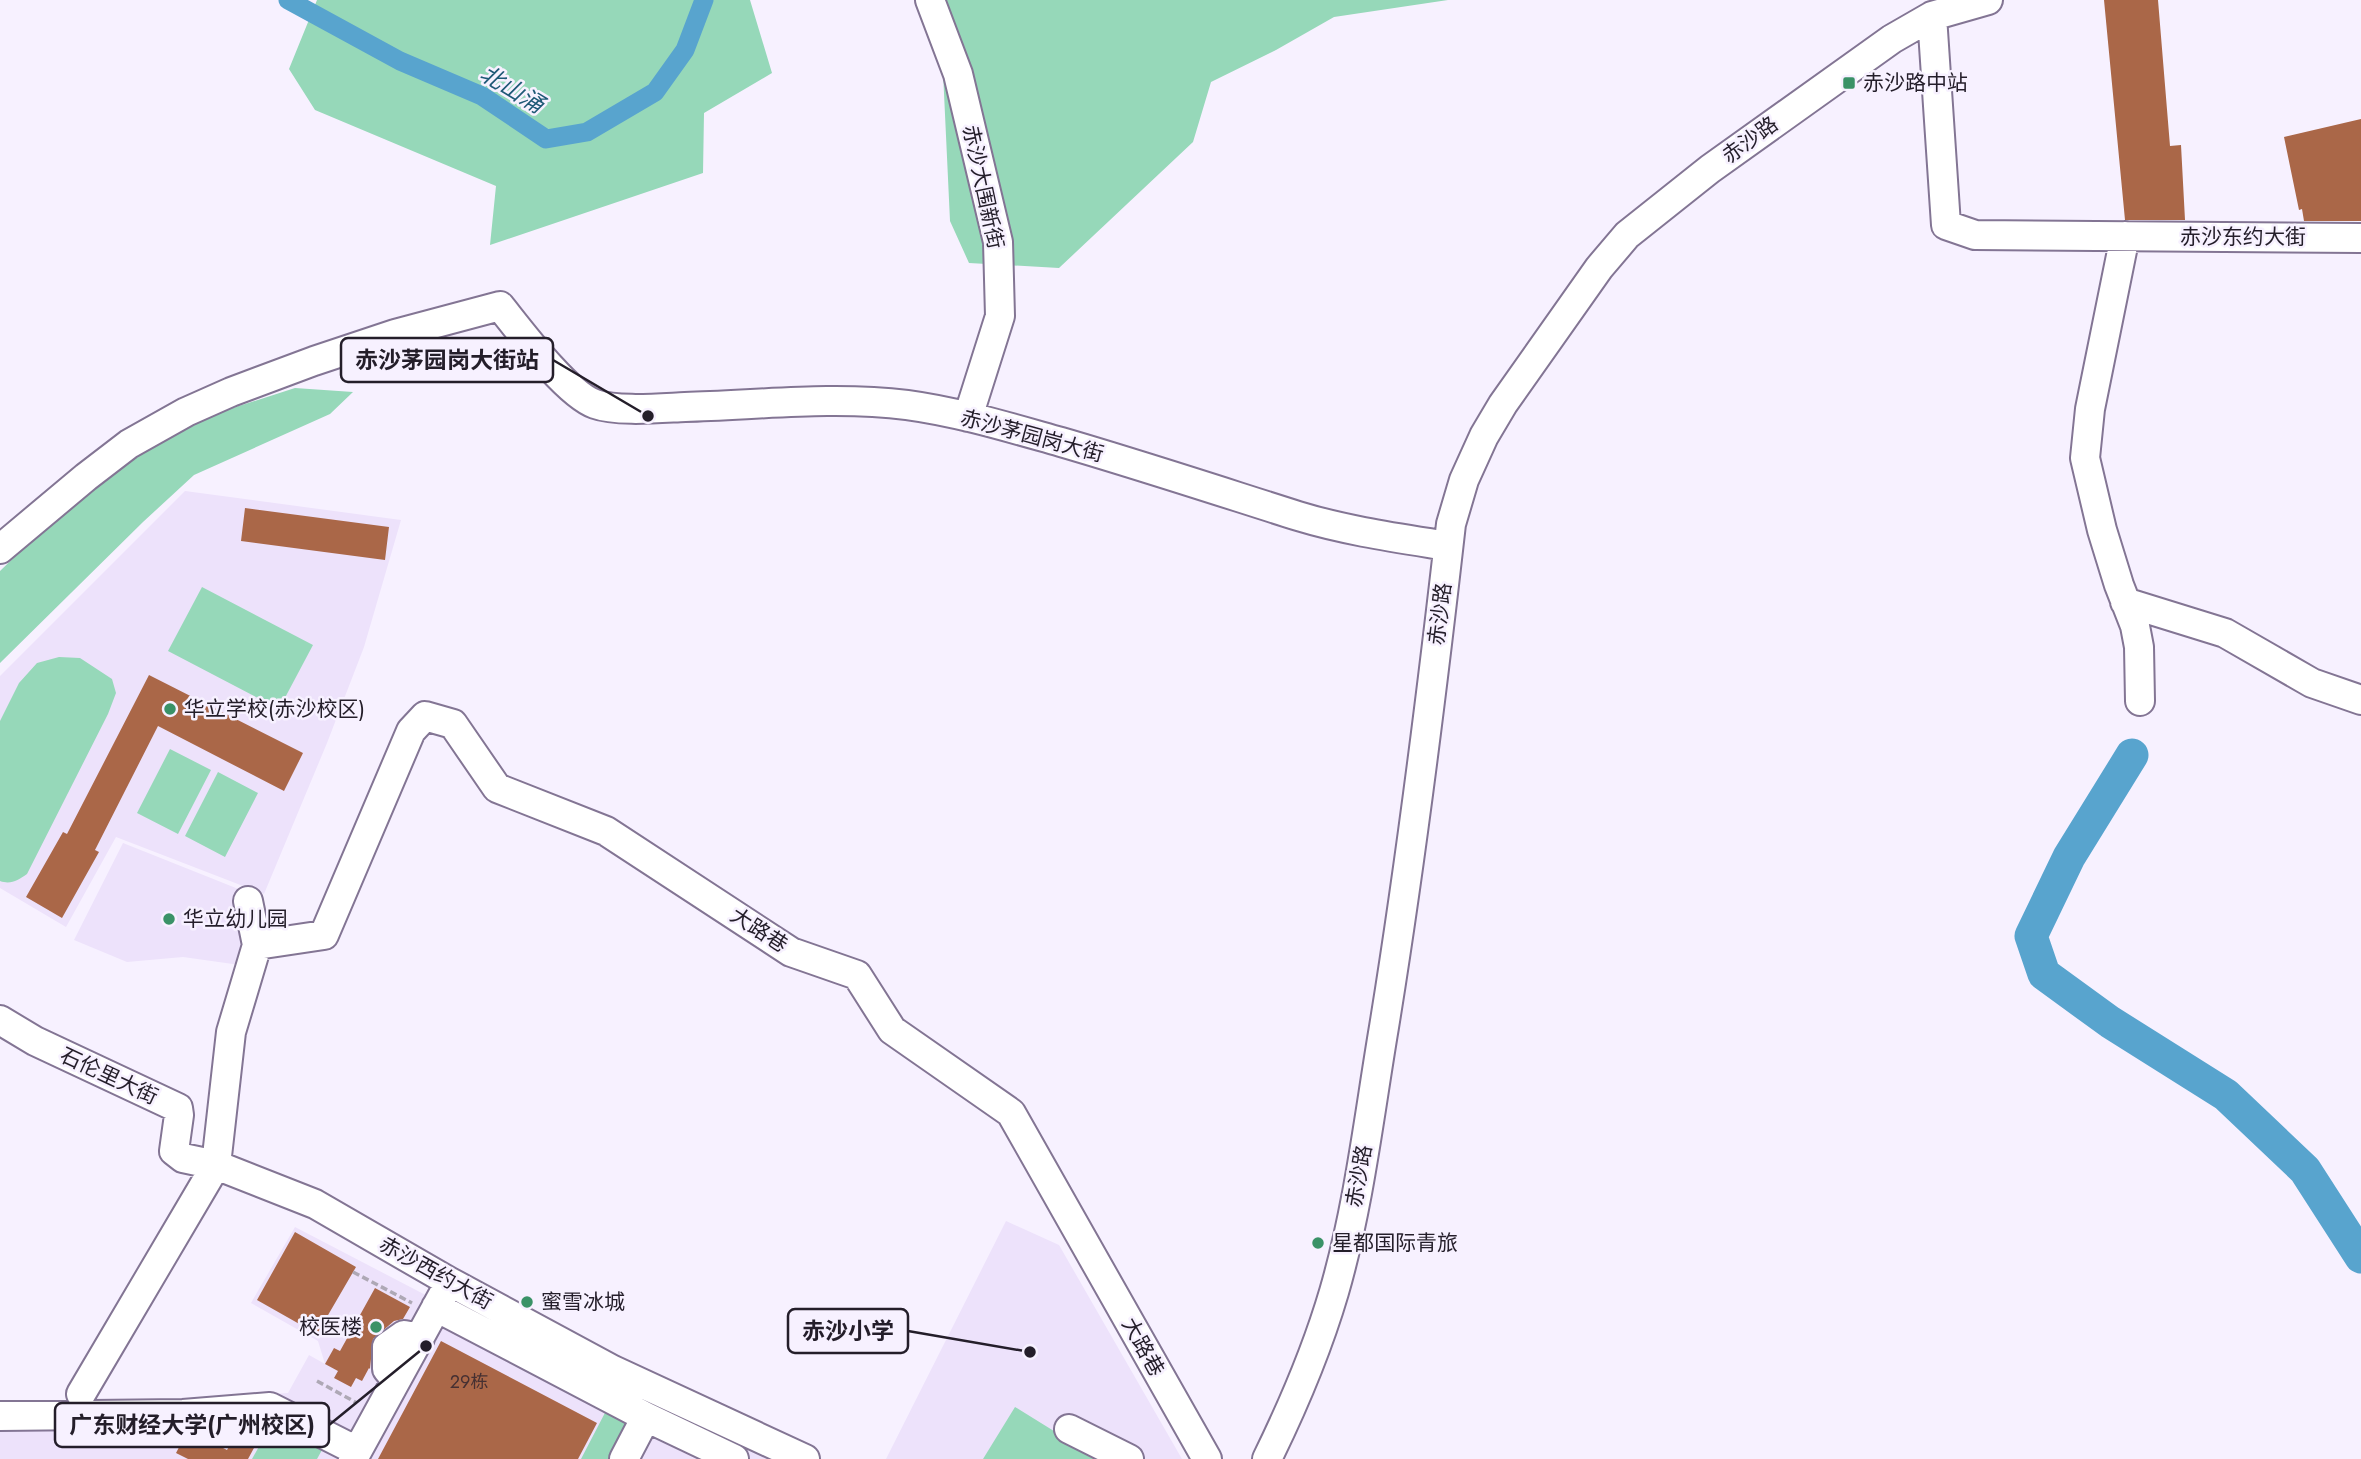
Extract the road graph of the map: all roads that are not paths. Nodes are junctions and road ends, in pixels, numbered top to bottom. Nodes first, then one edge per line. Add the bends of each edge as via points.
1 (930, 0) edge
2 (1988, 0) edge
3 (1932, 16) junction
4 (2125, 236) junction
5 (2361, 238) edge
6 (968, 418) junction
7 (1448, 546) junction
8 (0, 549) edge
9 (2125, 602) junction
10 (2361, 700) edge
11 (2140, 701) dead end
12 (248, 901) dead end
13 (257, 945) junction
14 (0, 1020) edge
15 (216, 1166) junction
16 (450, 1282) junction
17 (429, 1320) junction
18 (81, 1394) dead end
19 (0, 1416) edge
20 (646, 1417) junction
21 (1069, 1429) dead end
22 (355, 1455) edge
23 (624, 1459) edge
24 (734, 1459) edge
25 (805, 1459) edge
26 (1129, 1459) edge
27 (1206, 1459) edge
28 (1267, 1459) edge

1 - 6 street, 赤沙大围新街 via 958,74 998,242 1000,316
2 - 3 street, 赤沙路
3 - 4 street, 赤沙东约大街 via 1946,225 1975,235
3 - 7 street, 赤沙路 via 1796,106 1626,235 1563,318 1484,436 1464,480
4 - 5 street, 赤沙东约大街
4 - 9 street via 2090,410 2085,458
6 - 7 street, 赤沙茅园岗大街 via 1325,523
6 - 8 street, 赤沙茅园岗大街 via 872,402 604,406 573,389 500,306 349,349 186,411 129,444
7 - 28 street, 赤沙路 via 1395,959 1357,1191 1334,1293
9 - 10 street via 2225,633 2312,683
9 - 11 street via 2139,647
12 - 13 street
13 - 15 street via 231,1031
13 - 27 street, 大路巷 via 324,935 411,730 425,716 453,724 497,788 606,831 791,952 857,975 892,1030 1011,1113
14 - 15 street, 石伦里大街 via 178,1108 174,1151 183,1158
15 - 16 street, 赤沙西约大街 via 315,1203
15 - 18 street
16 - 17 street
16 - 25 street, 赤沙西约大街 via 613,1370
17 - 20 street
17 - 22 street
19 - 22 street via 270,1407
20 - 23 street
20 - 24 street
21 - 26 street

